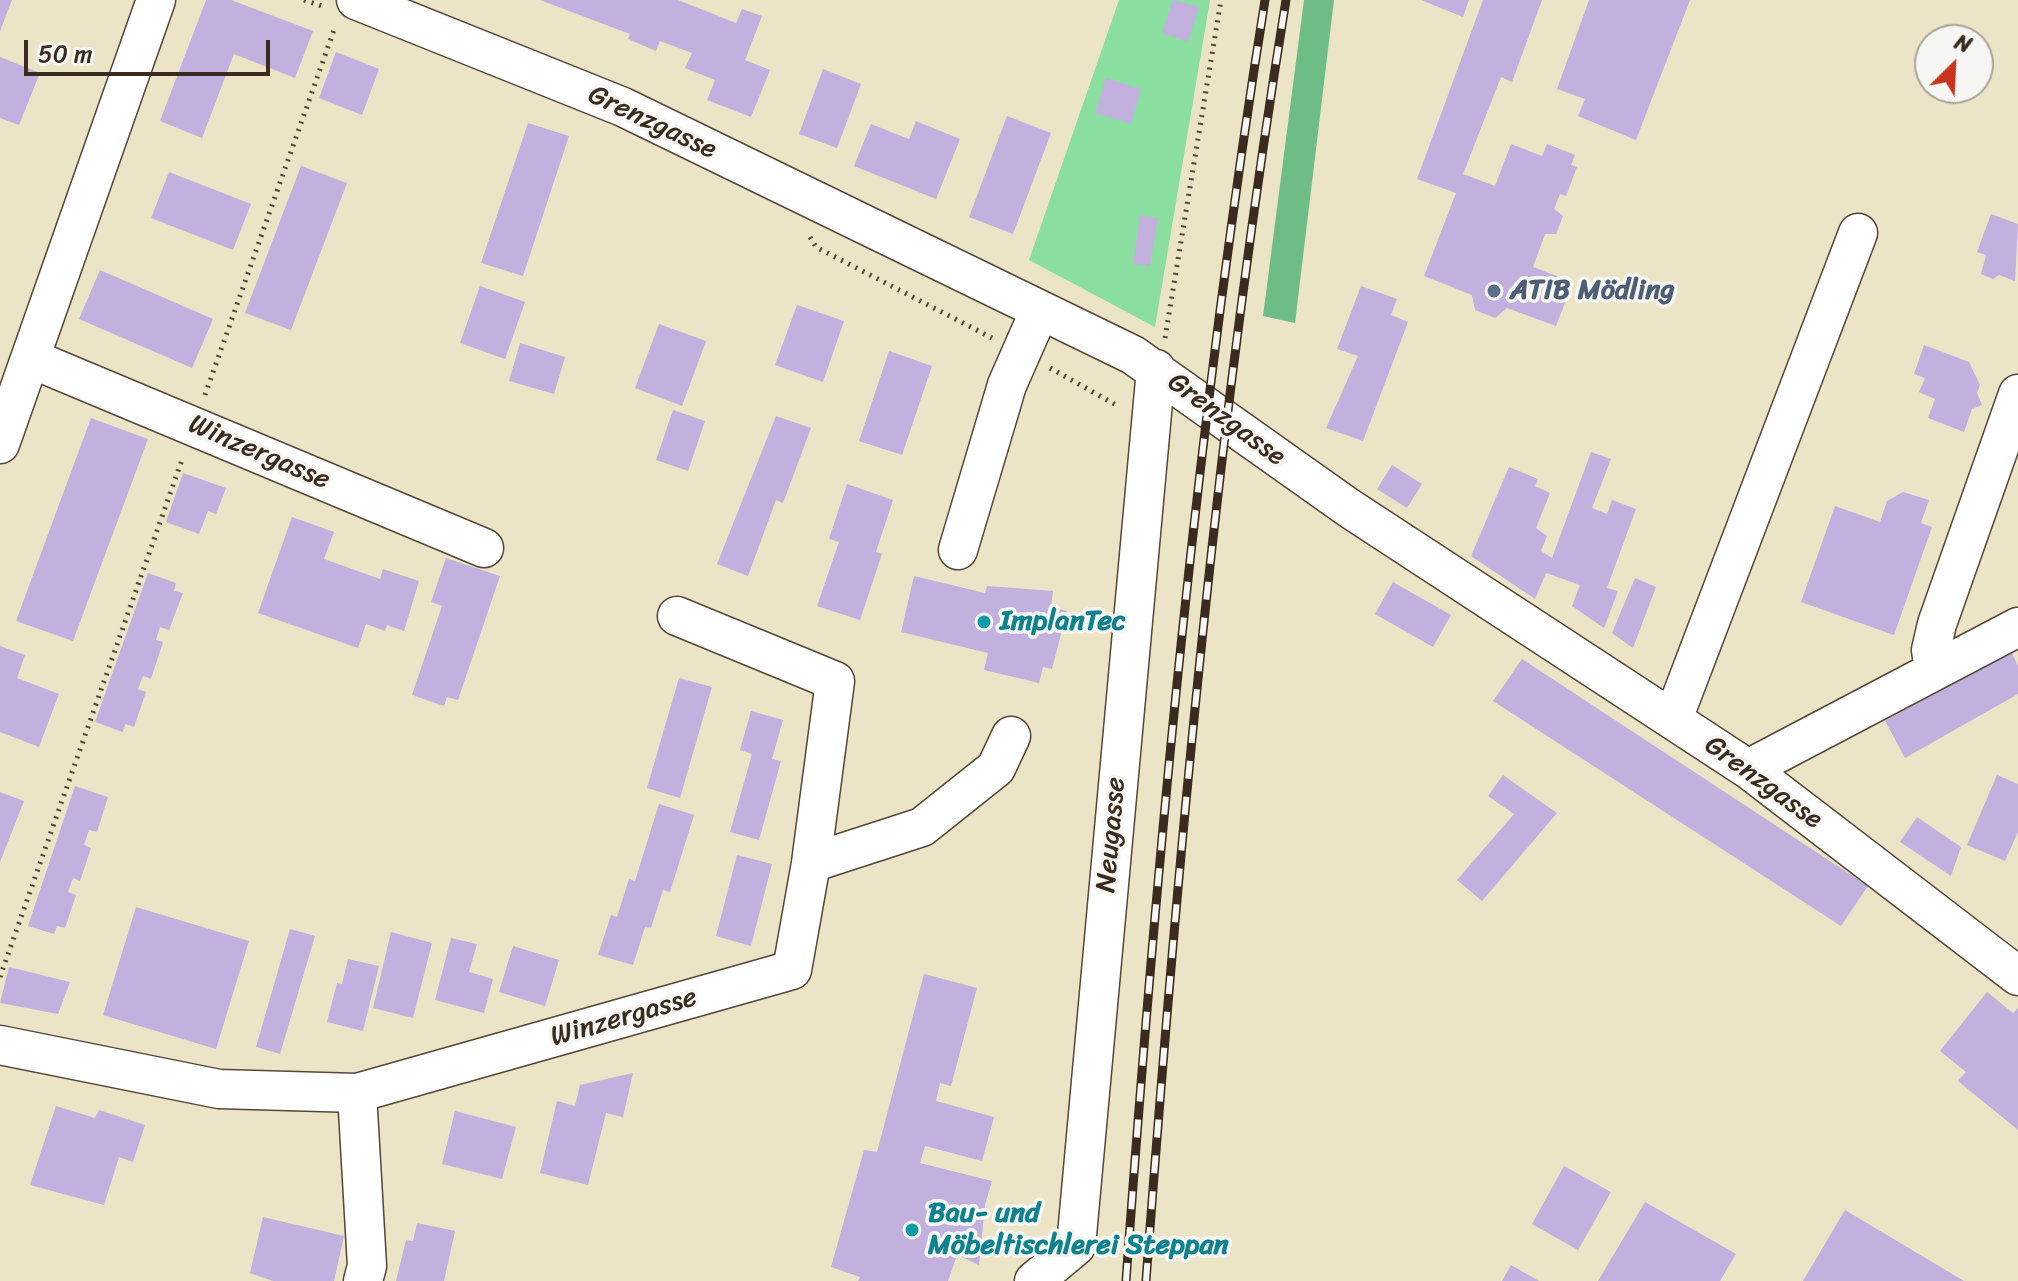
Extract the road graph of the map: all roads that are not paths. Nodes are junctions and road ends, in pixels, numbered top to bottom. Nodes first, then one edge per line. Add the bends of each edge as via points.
1 (156, 0) edge
2 (342, 7) edge
3 (440, 15) edge
4 (1858, 233) dead end
5 (1040, 310) junction
6 (32, 359) junction
7 (1156, 369) junction
8 (2018, 394) edge
9 (0, 444) edge
10 (484, 548) dead end
11 (958, 550) dead end
12 (677, 616) dead end
13 (2018, 627) edge
14 (1934, 669) junction
15 (1673, 719) junction
16 (1011, 736) dead end
17 (1748, 769) junction
18 (811, 863) junction
19 (2018, 976) edge
20 (0, 1045) edge
21 (357, 1093) junction
22 (363, 1281) edge
23 (1034, 1281) edge

1 - 6 street
2 - 3 street, Grenzgasse
3 - 5 street, Grenzgasse
4 - 15 street
5 - 7 street, Grenzgasse
5 - 11 street via 1020,353
6 - 9 street
6 - 10 street, Winzergasse
7 - 15 street, Grenzgasse via 1349,508
7 - 23 street, Neugasse via 1076,1246
8 - 14 street via 1937,624 1931,650
12 - 18 street, Winzergasse via 835,681
13 - 14 street
14 - 17 street
15 - 17 street, Grenzgasse
16 - 18 street via 996,768 922,827
17 - 19 street, Grenzgasse
18 - 21 street, Winzergasse via 792,970
20 - 21 street, Winzergasse via 219,1089
21 - 22 street via 367,1266

